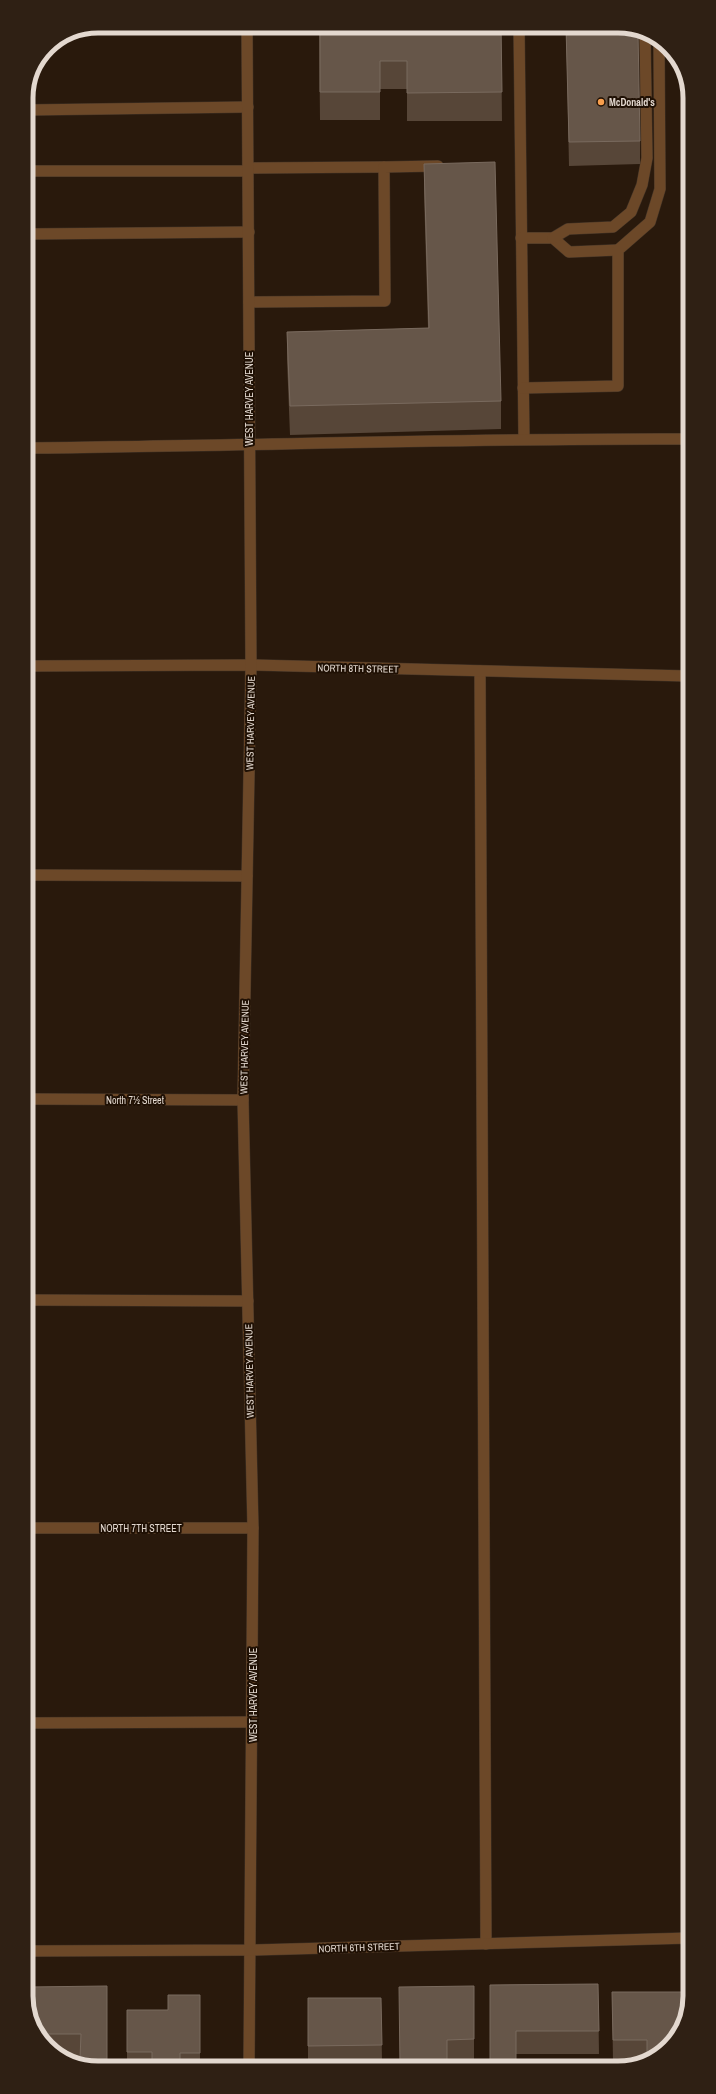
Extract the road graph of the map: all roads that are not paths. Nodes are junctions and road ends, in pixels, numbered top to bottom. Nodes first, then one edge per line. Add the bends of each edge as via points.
1 (247, 33) edge
2 (519, 33) edge
3 (645, 39) edge
4 (659, 48) edge
5 (248, 107) junction
6 (33, 110) edge
7 (447, 166) edge
8 (384, 167) junction
9 (248, 170) junction
10 (33, 171) edge
11 (249, 232) junction
12 (33, 234) edge
13 (521, 238) junction
14 (552, 238) junction
15 (618, 250) junction
16 (249, 302) junction
17 (523, 388) junction
18 (524, 438) junction
19 (683, 439) edge
20 (250, 446) junction
21 (33, 448) edge
22 (251, 665) junction
23 (33, 666) edge
24 (480, 671) junction
25 (683, 676) edge
26 (33, 876) edge
27 (247, 876) junction
28 (33, 1099) edge
29 (243, 1100) junction
30 (33, 1300) edge
31 (248, 1301) junction
32 (33, 1528) edge
33 (254, 1528) junction
34 (252, 1722) junction
35 (33, 1723) edge
36 (683, 1938) edge
37 (486, 1944) junction
38 (251, 1950) junction
39 (33, 1951) edge
40 (249, 2061) edge

1 - 5 street, WEST HARVEY AVENUE
2 - 13 street
3 - 14 street via 647,158 642,185 631,212 613,227 568,228
4 - 15 street via 660,189 650,222
5 - 6 street
5 - 9 street, WEST HARVEY AVENUE
7 - 8 street
8 - 9 street
8 - 16 street via 385,300
9 - 10 street
9 - 11 street, WEST HARVEY AVENUE
11 - 12 street
11 - 16 street, WEST HARVEY AVENUE
13 - 14 street
13 - 17 street
14 - 15 street via 570,252
15 - 17 street via 618,386
16 - 20 street, WEST HARVEY AVENUE
17 - 18 street
18 - 19 street
18 - 20 street
20 - 21 street
20 - 22 street, WEST HARVEY AVENUE
22 - 23 street, NORTH 8TH STREET
22 - 24 street, NORTH 8TH STREET
22 - 27 street, WEST HARVEY AVENUE
24 - 25 street, NORTH 8TH STREET
24 - 37 street
26 - 27 street
27 - 29 street, WEST HARVEY AVENUE
28 - 29 street, North 7½ Street
29 - 31 street, WEST HARVEY AVENUE
30 - 31 street
31 - 33 street, WEST HARVEY AVENUE
32 - 33 street, NORTH 7TH STREET
33 - 34 street, WEST HARVEY AVENUE
34 - 35 street
34 - 38 street, WEST HARVEY AVENUE
36 - 37 street, NORTH 6TH STREET
37 - 38 street, NORTH 6TH STREET
38 - 39 street, NORTH 6TH STREET
38 - 40 street, WEST HARVEY AVENUE

